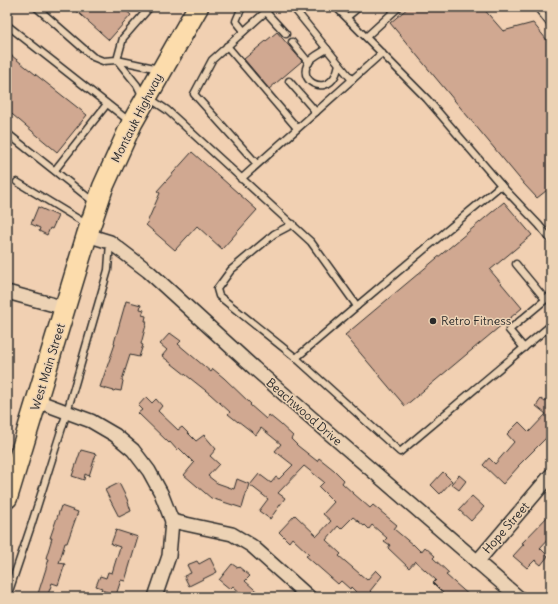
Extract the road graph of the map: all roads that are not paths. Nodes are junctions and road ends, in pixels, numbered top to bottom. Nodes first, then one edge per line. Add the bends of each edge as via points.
1 (36, 7) edge
2 (150, 7) edge
3 (198, 7) edge
4 (242, 7) edge
5 (271, 7) edge
6 (293, 7) edge
7 (336, 7) edge
8 (359, 7) edge
9 (399, 7) edge
10 (537, 7) edge
11 (266, 12) junction
12 (347, 18) junction
13 (7, 25) edge
14 (551, 25) edge
15 (244, 31) junction
16 (286, 34) dead end
17 (366, 37) junction
18 (292, 42) dead end
19 (227, 46) junction
20 (327, 49) junction
21 (382, 53) junction
22 (116, 60) junction
23 (309, 63) junction
24 (339, 64) junction
25 (162, 70) junction
26 (289, 80) dead end
27 (352, 80) junction
28 (146, 99) junction
29 (107, 104) junction
30 (316, 112) junction
31 (132, 123) junction
32 (297, 128) junction
33 (7, 133) edge
34 (257, 164) junction
35 (55, 170) junction
36 (241, 179) junction
37 (17, 182) dead end
38 (501, 185) junction
39 (97, 204) junction
40 (293, 224) junction
41 (88, 230) junction
42 (551, 240) edge
43 (110, 242) junction
44 (516, 264) dead end
45 (7, 292) edge
46 (551, 295) edge
47 (545, 299) junction
48 (357, 306) junction
49 (65, 308) junction
50 (551, 325) edge
51 (524, 348) junction
52 (296, 358) junction
53 (37, 401) junction
54 (67, 412) junction
55 (551, 475) edge
56 (9, 487) edge
57 (172, 521) junction
58 (477, 562) junction
59 (7, 597) edge
60 (155, 597) edge
61 (309, 597) edge
62 (518, 597) edge

1 - 22 lane via 93,57 103,61
2 - 22 lane via 123,38
3 - 25 main road, Montauk Highway
4 - 15 lane via 236,21
5 - 11 lane
6 - 20 lane
7 - 12 lane
8 - 12 lane
9 - 17 lane
10 - 14 lane
11 - 15 lane
11 - 16 lane
12 - 17 lane
13 - 29 lane
15 - 19 lane
17 - 21 lane
18 - 23 lane
19 - 32 lane
19 - 34 lane via 212,60 194,94
20 - 23 lane via 314,56
20 - 24 lane
21 - 27 lane
21 - 38 lane via 427,99
22 - 25 lane
22 - 28 lane
23 - 24 lane via 306,74 317,86 331,82 336,76
24 - 27 lane
25 - 28 main road, Montauk Highway
26 - 30 lane
27 - 30 lane
28 - 31 main road, Montauk Highway
28 - 36 lane via 167,110
29 - 31 lane
29 - 35 lane
30 - 32 lane
31 - 39 main road, Montauk Highway
32 - 34 lane
33 - 35 lane
34 - 36 lane
35 - 39 lane
36 - 40 lane
37 - 41 lane
38 - 42 lane
38 - 48 lane
39 - 41 main road, Montauk Highway
40 - 48 lane via 311,242
40 - 52 lane via 274,234 231,270 217,289 219,296
41 - 43 street, Beachwood Drive
41 - 49 main road, West Main Street
43 - 54 lane via 108,270
43 - 58 street, Beachwood Drive via 148,270 254,368
44 - 47 lane
45 - 49 street
46 - 47 lane
47 - 51 lane via 509,330
48 - 52 lane
49 - 53 main road, West Main Street
50 - 51 lane
51 - 52 lane via 400,452
53 - 54 street
53 - 56 main road, West Main Street
54 - 57 street via 91,421 115,435 133,450 149,471
54 - 59 lane
55 - 58 street, Hope Street
57 - 60 street via 169,556
57 - 61 street via 232,534 252,546
58 - 62 street, Beachwood Drive

